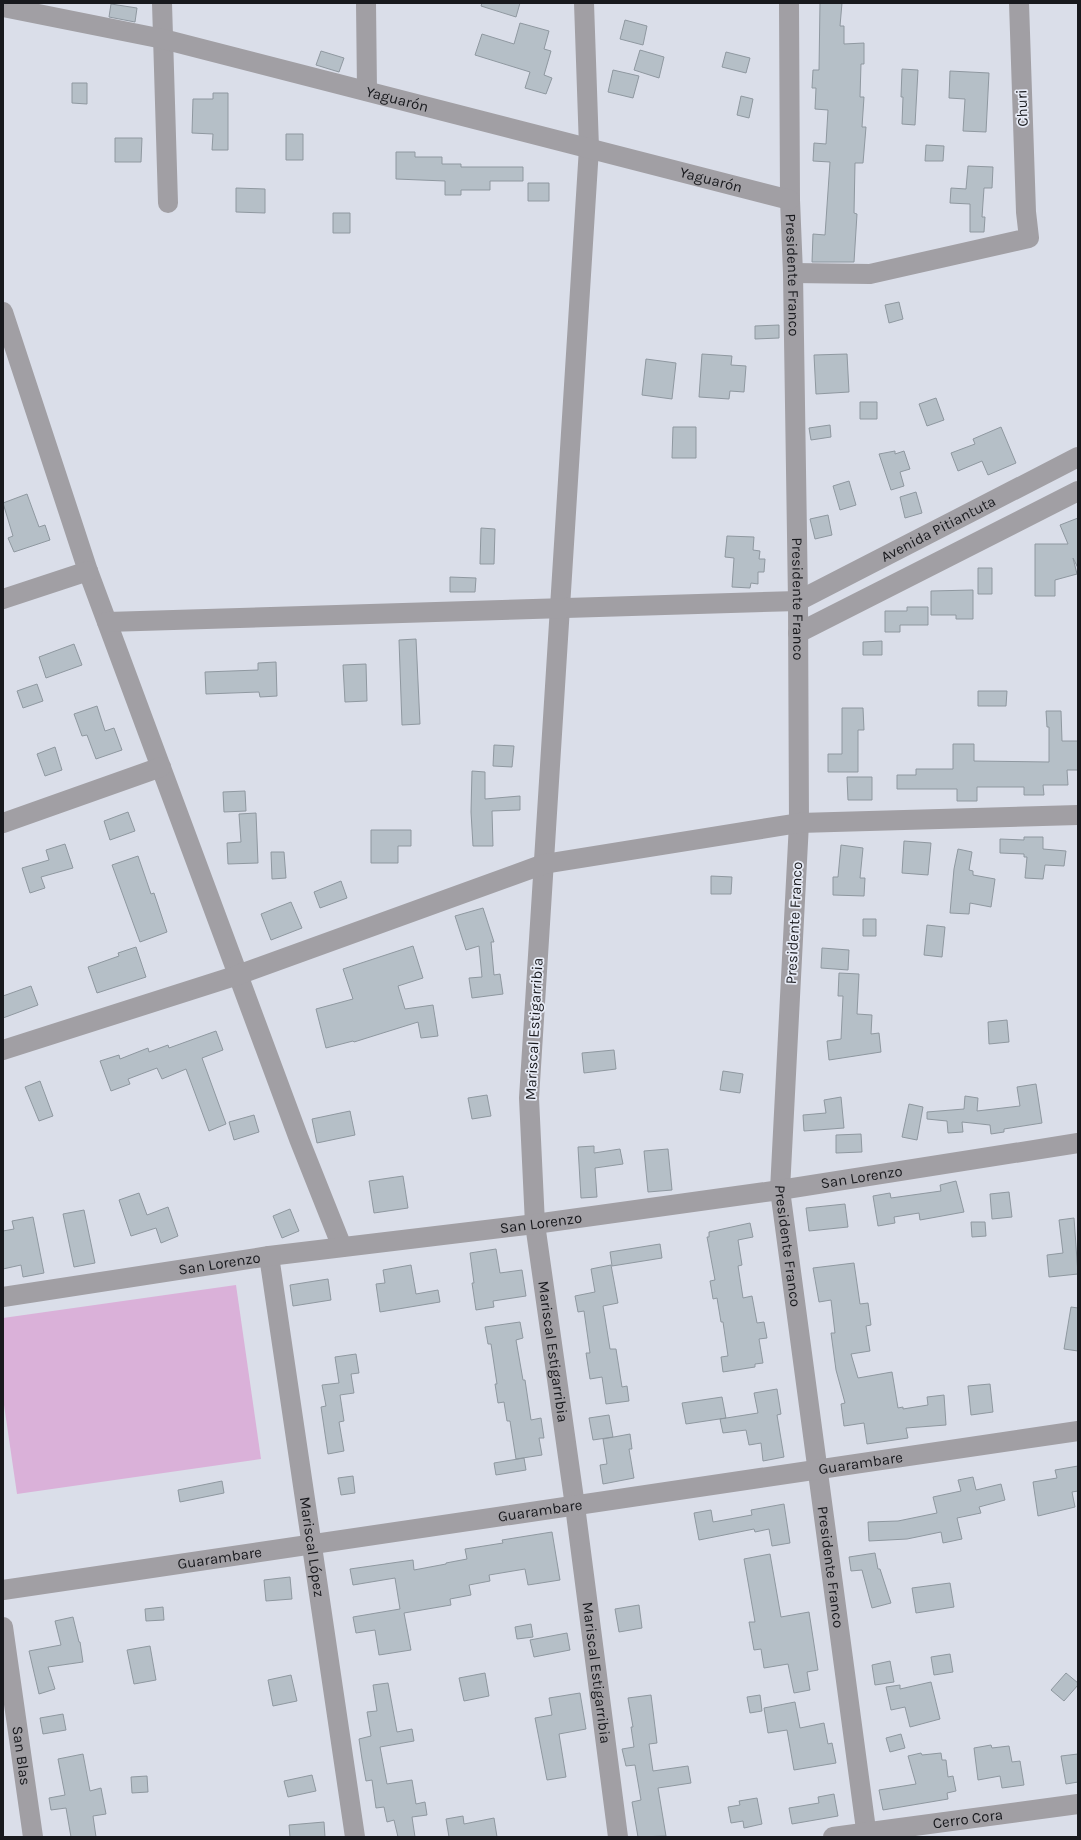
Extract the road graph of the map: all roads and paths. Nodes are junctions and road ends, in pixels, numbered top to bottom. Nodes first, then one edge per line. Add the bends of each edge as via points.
1 (162, 3) edge
2 (366, 3) edge
3 (584, 3) edge
4 (789, 3) edge
5 (1019, 3) edge
6 (3, 7) edge
7 (163, 39) junction
8 (367, 91) junction
9 (589, 148) junction
10 (790, 200) junction
11 (168, 203) dead end
12 (793, 273) junction
13 (3, 312) edge
14 (10, 356) edge
15 (1078, 457) edge
16 (1078, 491) edge
17 (88, 571) junction
18 (3, 599) edge
19 (798, 601) junction
20 (560, 608) junction
21 (107, 622) junction
22 (798, 633) junction
23 (161, 767) junction
24 (1078, 816) edge
25 (799, 823) junction
26 (3, 824) edge
27 (544, 864) junction
28 (238, 975) junction
29 (3, 1050) edge
30 (1078, 1142) edge
31 (780, 1190) junction
32 (535, 1224) junction
33 (342, 1247) junction
34 (269, 1256) junction
35 (3, 1298) edge
36 (1078, 1431) edge
37 (818, 1470) junction
38 (575, 1506) junction
39 (312, 1545) junction
40 (3, 1590) edge
41 (3, 1627) edge
42 (1078, 1804) edge
43 (866, 1834) edge
44 (33, 1837) edge
45 (355, 1837) edge
46 (618, 1837) edge
47 (833, 1837) edge

1 - 7 street
2 - 8 street
3 - 9 street, Mariscal Estigarribia
4 - 10 street, Presidente Franco
5 - 12 street, Churi via 1029,238 870,274
6 - 7 street, Yaguarón
7 - 8 street, Yaguarón
7 - 11 street
8 - 9 street, Yaguarón
9 - 10 street, Yaguarón
9 - 20 street, Mariscal Estigarribia
10 - 12 street, Presidente Franco
12 - 19 street, Presidente Franco
13 - 14 street
14 - 17 street
15 - 19 street, Avenida Pitiantuta
16 - 22 street, Avenida Pitiantuta
17 - 18 street
17 - 21 street
19 - 20 street
19 - 22 street, Presidente Franco
20 - 21 street
20 - 27 street, Mariscal Estigarribia
21 - 23 street
22 - 25 street, Presidente Franco
23 - 26 street
23 - 28 street
24 - 25 street
25 - 27 street
25 - 31 street, Presidente Franco
27 - 28 street
27 - 32 street, Mariscal Estigarribia via 529,1098
28 - 29 street
28 - 33 street
30 - 31 street, San Lorenzo
31 - 32 street, San Lorenzo
31 - 37 street, Presidente Franco
32 - 33 street, San Lorenzo
32 - 38 street, Mariscal Estigarribia
33 - 34 street, San Lorenzo
34 - 35 street, San Lorenzo
34 - 39 street, Mariscal López
36 - 37 street, Guarambare
37 - 38 street, Guarambare
37 - 43 street, Presidente Franco
38 - 39 street, Guarambare
38 - 46 street, Mariscal Estigarribia
39 - 40 street, Guarambare
39 - 45 street, Mariscal López
41 - 44 street, San Blas
42 - 43 street, Cerro Cora
43 - 47 street, Cerro Cora

